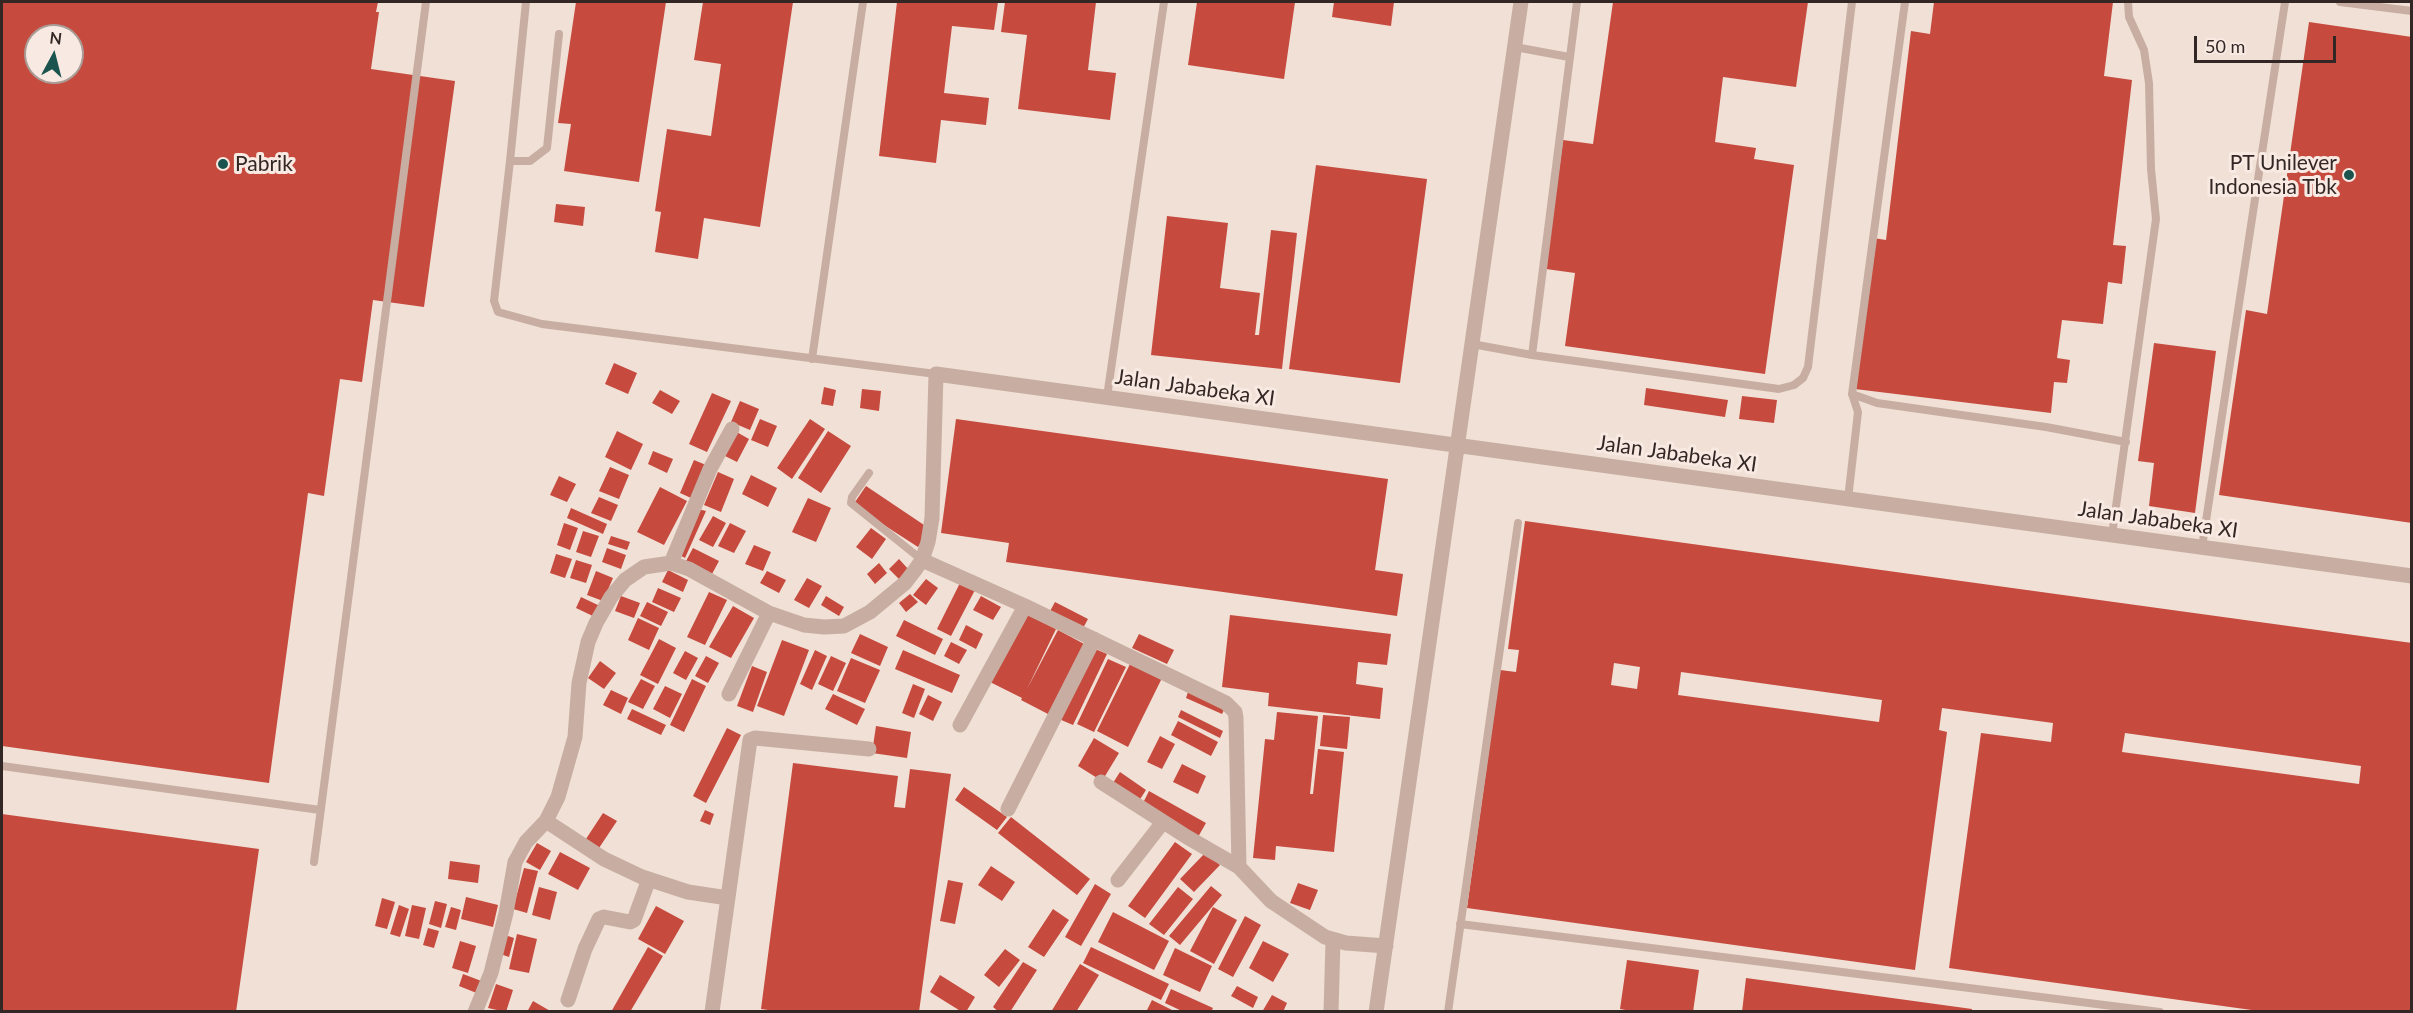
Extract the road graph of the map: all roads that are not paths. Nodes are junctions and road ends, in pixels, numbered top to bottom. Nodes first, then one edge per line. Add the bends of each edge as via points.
1 (426, 2) edge
2 (526, 2) edge
3 (862, 2) edge
4 (1164, 2) edge
5 (1521, 2) edge
6 (1577, 2) edge
7 (1852, 2) edge
8 (1905, 2) edge
9 (2128, 2) edge
10 (2285, 2) edge
11 (2340, 2) edge
12 (2412, 11) edge
13 (559, 34) dead end
14 (1515, 47) junction
15 (1569, 57) junction
16 (510, 161) junction
17 (1472, 344) junction
18 (1532, 355) junction
19 (812, 359) junction
20 (936, 374) junction
21 (1852, 394) junction
22 (1107, 397) junction
23 (732, 429) dead end
24 (2126, 442) junction
25 (1458, 445) junction
26 (869, 473) dead end
27 (1848, 499) junction
28 (1518, 523) dead end
29 (2112, 535) junction
30 (2202, 547) junction
31 (922, 560) junction
32 (671, 563) junction
33 (2412, 576) edge
34 (1025, 606) junction
35 (770, 614) junction
36 (1094, 639) junction
37 (729, 694) dead end
38 (960, 725) dead end
39 (869, 749) dead end
40 (2, 766) edge
41 (1101, 782) dead end
42 (1008, 809) dead end
43 (320, 810) junction
44 (546, 821) junction
45 (1163, 822) junction
46 (314, 862) dead end
47 (1239, 867) junction
48 (649, 879) junction
49 (1118, 880) dead end
50 (728, 898) junction
51 (1460, 924) junction
52 (1333, 940) junction
53 (1386, 946) junction
54 (568, 1000) dead end
55 (475, 1011) edge
56 (712, 1011) edge
57 (1331, 1011) edge
58 (1376, 1011) edge
59 (1448, 1011) edge
60 (2160, 1011) edge

1 - 43 lane
2 - 16 lane
3 - 19 lane
4 - 22 lane
5 - 14 street
6 - 15 lane
7 - 18 lane via 1808,367 1803,378 1794,386 1779,389
8 - 21 lane
9 - 24 lane via 2129,17 2144,50 2149,83 2156,219
10 - 30 lane
11 - 12 lane
13 - 16 lane via 547,148 530,161
14 - 15 lane
14 - 17 street
15 - 18 lane
16 - 19 lane via 494,301 498,312 542,324
17 - 18 lane
17 - 25 street
19 - 20 lane
20 - 22 street, Jalan Jababeka XI
20 - 31 street via 932,518
21 - 24 lane via 1877,403
21 - 27 lane via 1858,412
22 - 25 street, Jalan Jababeka XI
23 - 32 street via 710,469
24 - 29 lane
25 - 27 street, Jalan Jababeka XI
25 - 53 street
26 - 31 lane via 851,503
27 - 29 street, Jalan Jababeka XI
28 - 51 lane
29 - 30 street, Jalan Jababeka XI
30 - 33 street, Jalan Jababeka XI
31 - 34 street
31 - 35 street via 905,583 870,612 844,626 804,625
32 - 35 street
32 - 44 street via 644,567 625,580 596,623 584,661 570,761
34 - 36 street
34 - 38 street
35 - 37 street
36 - 42 street
36 - 47 street via 1226,703 1234,712
39 - 50 street via 750,740
40 - 43 lane
41 - 45 street
43 - 46 lane
44 - 48 street via 604,859
44 - 55 street via 526,842 515,862 491,973
45 - 47 street
45 - 49 street
47 - 52 street via 1271,901
48 - 50 street
48 - 54 street via 634,920 604,917 596,924
50 - 56 street
51 - 59 lane
51 - 60 lane
52 - 53 street
52 - 57 street
53 - 58 street

